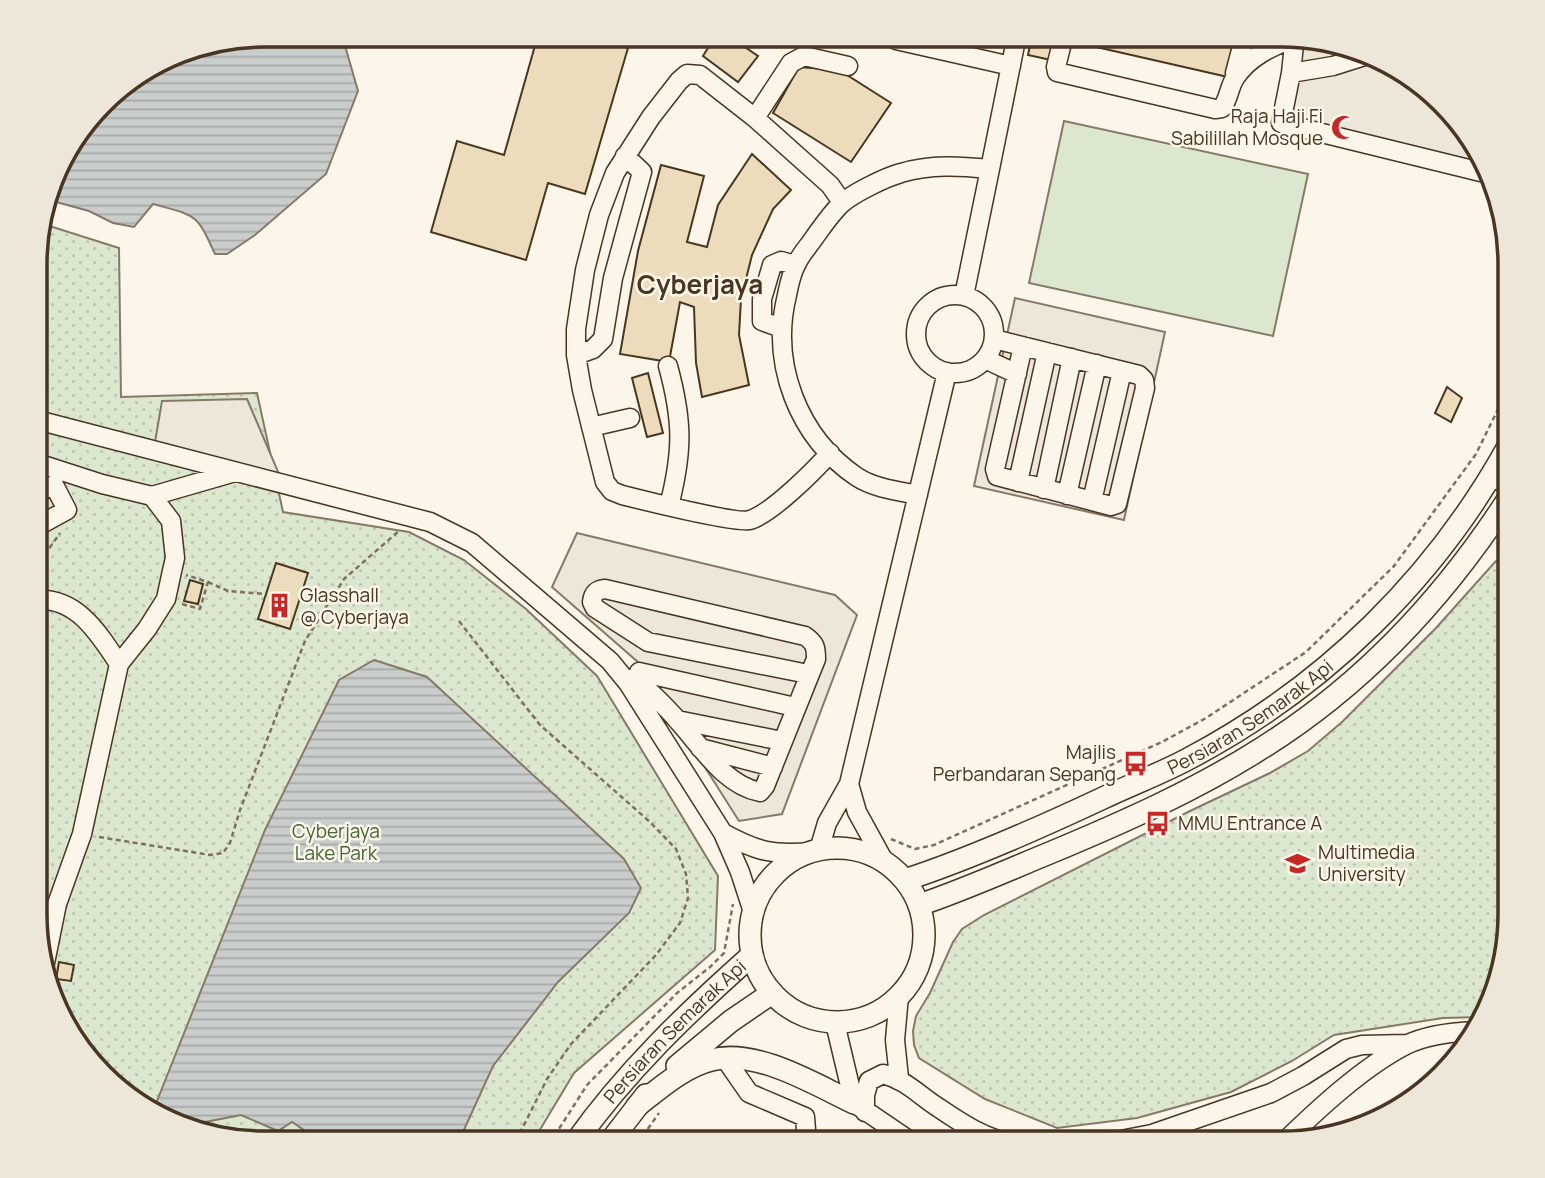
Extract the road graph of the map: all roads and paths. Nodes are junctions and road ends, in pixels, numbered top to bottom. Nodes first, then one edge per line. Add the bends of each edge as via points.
1 (929, 48) edge
2 (1015, 48) edge
3 (1061, 48) edge
4 (1242, 48) edge
5 (1270, 48) edge
6 (1294, 48) edge
7 (1353, 60) edge
8 (848, 66) dead end
9 (1011, 66) junction
10 (1291, 73) junction
11 (1234, 80) junction
12 (755, 118) junction
13 (625, 156) junction
14 (990, 169) junction
15 (1476, 171) edge
16 (842, 202) junction
17 (964, 296) junction
18 (994, 339) junction
19 (1023, 346) junction
20 (1047, 352) junction
21 (576, 355) junction
22 (1072, 358) junction
23 (985, 359) junction
24 (1097, 364) junction
25 (668, 366) dead end
26 (1122, 370) junction
27 (947, 372) junction
28 (1017, 374) junction
29 (1498, 410) edge
30 (630, 418) dead end
31 (47, 423) edge
32 (591, 427) junction
33 (830, 453) junction
34 (47, 466) edge
35 (236, 472) junction
36 (1018, 482) junction
37 (1498, 483) edge
38 (102, 484) junction
39 (47, 488) edge
40 (1044, 489) junction
41 (918, 495) junction
42 (1067, 495) junction
43 (152, 496) junction
44 (1478, 498) junction
45 (1092, 501) junction
46 (1498, 501) edge
47 (63, 505) junction
48 (669, 506) junction
49 (1498, 517) edge
50 (47, 518) edge
51 (422, 519) junction
52 (47, 551) edge
53 (172, 571) junction
54 (208, 582) junction
55 (265, 594) dead end
56 (48, 599) edge
57 (166, 599) junction
58 (459, 621) dead end
59 (648, 642) junction
60 (120, 664) junction
61 (808, 674) junction
62 (634, 677) junction
63 (795, 707) junction
64 (677, 720) junction
65 (782, 741) junction
66 (700, 748) junction
67 (773, 767) junction
68 (849, 784) junction
69 (723, 833) junction
70 (82, 834) junction
71 (887, 835) dead end
72 (815, 851) junction
73 (886, 863) junction
74 (905, 880) junction
75 (733, 903) dead end
76 (919, 905) junction
77 (753, 912) junction
78 (49, 941) edge
79 (752, 955) junction
80 (772, 993) junction
81 (900, 996) junction
82 (835, 1023) junction
83 (1462, 1032) edge
84 (1407, 1044) junction
85 (724, 1057) junction
86 (1332, 1058) junction
87 (899, 1078) junction
88 (1355, 1079) junction
89 (637, 1106) junction
90 (860, 1108) junction
91 (522, 1130) edge
92 (558, 1130) edge
93 (585, 1130) edge
94 (619, 1130) edge
95 (1296, 1130) edge
96 (806, 1131) edge
97 (894, 1131) edge
98 (981, 1131) edge
99 (1161, 1131) edge

1 - 9 street
2 - 9 street
3 - 11 street via 1056,68 1062,74 1215,109 1227,101
4 - 11 street
5 - 11 street via 1248,61
6 - 10 street
7 - 10 street
8 - 12 street via 804,56 791,63
9 - 14 street
10 - 15 street via 1281,123
12 - 13 street via 700,75 687,74
12 - 16 street
13 - 21 street via 599,215 585,270
13 - 21 street via 642,172 613,278 603,339 593,349
14 - 16 street via 926,167 897,173
14 - 17 street
16 - 33 street via 795,265 782,328 784,371 792,396
17 - 18 street via 987,312
17 - 27 street via 937,299 926,307 916,332 924,358
18 - 19 street
18 - 23 street
19 - 20 street
19 - 28 street
20 - 22 street
20 - 36 street
21 - 32 street
22 - 24 street
22 - 40 street
23 - 27 street via 968,371
23 - 28 street
24 - 26 street
24 - 42 street
25 - 48 street via 681,441
26 - 45 street
26 - 45 street via 1139,375 1144,388 1117,504
27 - 41 street
28 - 36 street via 995,469 996,475
29 - 71 path via 1476,454 1394,566 1306,652 1162,742 934,845 915,849
30 - 32 street
31 - 35 street
32 - 48 street via 605,482 612,491
33 - 41 street via 858,478
33 - 48 street via 751,520
34 - 38 street
35 - 43 street
35 - 51 street
36 - 40 street
37 - 44 main road, Persiaran Semarak Api
38 - 43 street
38 - 47 street via 77,488
39 - 47 street via 54,485
40 - 42 street
41 - 68 street
42 - 45 street
43 - 53 street via 171,521
44 - 46 street
44 - 74 main road, Persiaran Semarak Api via 1393,605 1337,659 1262,715 1189,759 953,864
47 - 50 street
47 - 52 path via 65,523
49 - 76 main road, Persiaran Semarak Api via 1443,589 1385,652 1283,734 1132,818
51 - 62 street via 472,543
51 - 70 path via 344,579 305,641 223,853 210,855
53 - 54 path
53 - 57 street
54 - 55 path via 228,591
54 - 57 path via 200,609
56 - 60 street via 92,624
57 - 60 street
58 - 91 path via 540,725 676,849 686,874 688,898 680,923 656,955 571,1044
59 - 61 street
59 - 61 street via 596,608 592,602 597,590 805,636 816,647
59 - 62 street via 649,658
60 - 70 street
61 - 63 street
62 - 63 street
62 - 64 street
62 - 69 street
63 - 65 street
64 - 65 street
64 - 66 street
65 - 67 street
66 - 67 street
66 - 67 street via 751,791 760,792
68 - 72 street
68 - 73 street via 857,812
69 - 72 street via 750,848 781,855
69 - 77 street
70 - 78 street via 57,904
72 - 73 main road, Persiaran Semarak Api via 853,849
72 - 77 main road, Persiaran Semarak Api via 775,874
73 - 74 main road, Persiaran Semarak Api
74 - 76 main road, Persiaran Semarak Api
75 - 92 path via 724,953 677,993 587,1085
76 - 81 main road, Persiaran Semarak Api via 922,953
77 - 79 main road, Persiaran Semarak Api
79 - 80 main road, Persiaran Semarak Api
79 - 93 main road, Persiaran Semarak Api via 633,1068
80 - 82 main road, Persiaran Semarak Api via 790,1009
80 - 89 main road, Persiaran Semarak Api via 654,1085
81 - 82 main road, Persiaran Semarak Api via 859,1020
81 - 87 street via 895,1040
82 - 90 street
83 - 84 street
84 - 86 street via 1362,1045
84 - 88 street
85 - 89 main road via 691,1068
85 - 90 main road via 775,1066
85 - 96 street via 749,1093 805,1117
86 - 88 street via 1348,1065
86 - 99 street via 1271,1093
87 - 90 street via 883,1074 869,1081
87 - 98 street via 940,1109
88 - 95 street
89 - 94 main road, Persiaran Semarak Api
90 - 97 street

